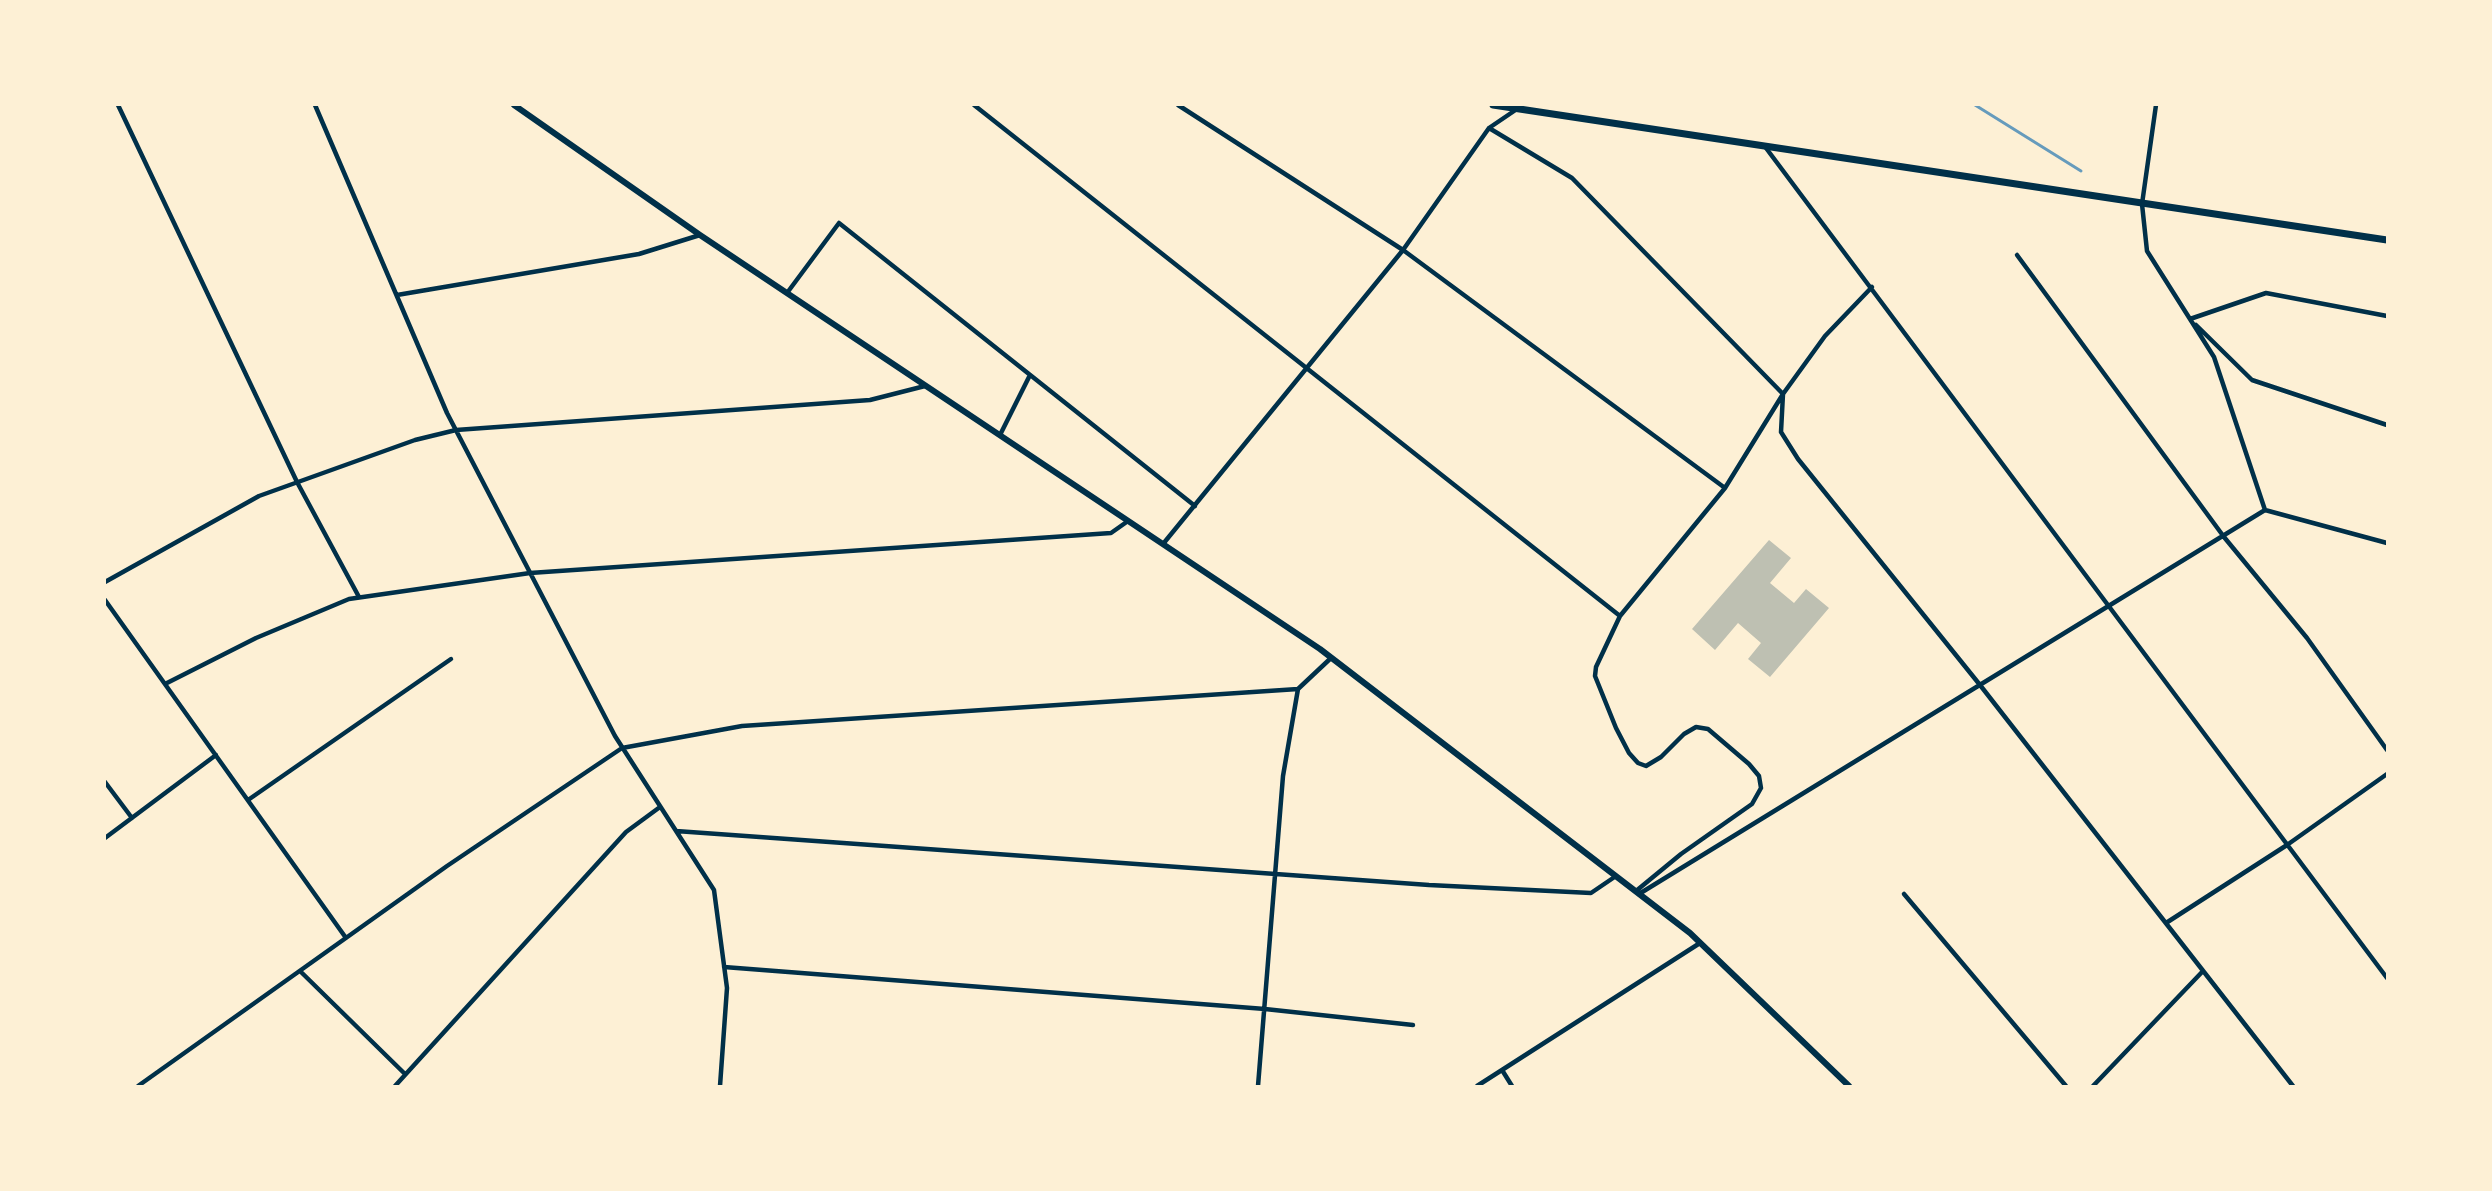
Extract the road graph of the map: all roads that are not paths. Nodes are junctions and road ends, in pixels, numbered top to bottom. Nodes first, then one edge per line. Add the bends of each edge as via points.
1 (118, 105) edge
2 (315, 105) edge
3 (514, 105) edge
4 (974, 105) edge
5 (1178, 105) edge
6 (1493, 105) edge
7 (2156, 105) edge
8 (1517, 109) junction
9 (1489, 128) junction
10 (1766, 148) junction
11 (2142, 204) junction
12 (700, 235) junction
13 (2387, 240) edge
14 (1403, 250) junction
15 (2017, 255) dead end
16 (1872, 288) junction
17 (787, 293) junction
18 (397, 295) junction
19 (2387, 316) edge
20 (2190, 319) junction
21 (1305, 370) junction
22 (1030, 375) junction
23 (925, 386) junction
24 (1783, 394) junction
25 (2387, 425) edge
26 (456, 430) junction
27 (1000, 435) junction
28 (297, 482) junction
29 (1725, 488) junction
30 (1195, 506) junction
31 (2265, 510) junction
32 (1128, 521) junction
33 (2224, 537) junction
34 (2387, 543) edge
35 (1163, 544) junction
36 (530, 573) junction
37 (105, 582) edge
38 (359, 597) junction
39 (105, 600) edge
40 (2109, 607) junction
41 (1620, 616) junction
42 (1331, 658) junction
43 (451, 659) dead end
44 (165, 684) junction
45 (1980, 685) junction
46 (1298, 688) junction
47 (622, 748) junction
48 (2387, 750) edge
49 (216, 755) junction
50 (2387, 774) edge
51 (105, 782) edge
52 (248, 800) junction
53 (660, 807) junction
54 (132, 818) junction
55 (676, 831) junction
56 (105, 838) edge
57 (2287, 845) junction
58 (1275, 874) junction
59 (1616, 876) junction
60 (1637, 892) junction
61 (1904, 894) dead end
62 (2166, 923) junction
63 (346, 939) junction
64 (1700, 943) junction
65 (724, 967) junction
66 (300, 971) junction
67 (2204, 971) junction
68 (2387, 978) edge
69 (1264, 1009) junction
70 (1413, 1025) dead end
71 (1502, 1070) junction
72 (405, 1074) junction
73 (138, 1086) edge
74 (395, 1086) edge
75 (720, 1086) edge
76 (1258, 1086) edge
77 (1477, 1086) edge
78 (1512, 1086) edge
79 (1849, 1086) edge
80 (2066, 1086) edge
81 (2092, 1086) edge
82 (2293, 1086) edge

1 - 28 street
2 - 18 street
3 - 12 street
4 - 21 street
5 - 14 street
6 - 8 main road
7 - 11 street
8 - 9 street
8 - 10 main road
9 - 14 street
9 - 24 street via 1572,178
10 - 11 main road
10 - 16 street
11 - 13 main road
11 - 20 street via 2147,251
12 - 17 street
12 - 18 street via 639,254
14 - 21 street
14 - 29 street
15 - 33 street
16 - 24 street via 1825,336
16 - 40 street
17 - 22 street via 839,223
17 - 23 street
18 - 26 street
19 - 20 street via 2266,293
20 - 25 street via 2252,380
20 - 31 street via 2214,357
21 - 30 street
21 - 41 street
22 - 27 street
22 - 30 street
23 - 26 street via 870,400
23 - 27 street
24 - 29 street
24 - 45 street via 1782,432 1798,459
26 - 28 street via 415,440
26 - 36 street
27 - 32 street
28 - 37 street via 259,496
28 - 38 street
29 - 41 street
30 - 35 street
31 - 33 street
31 - 34 street
32 - 35 street
32 - 36 street via 1111,533
33 - 40 street
33 - 48 street via 2307,638
35 - 42 street
36 - 38 street
36 - 47 street
38 - 44 street via 256,638
39 - 44 street
40 - 45 street
40 - 57 street
41 - 60 street via 1595,676 1616,728 1638,764 1646,766 1661,757 1696,727 1708,729 1759,776 1761,788 1752,804
42 - 46 street
42 - 59 street
43 - 52 street
44 - 49 street
45 - 60 street
45 - 62 street
46 - 47 street via 742,726
46 - 58 street via 1283,776
47 - 53 street
47 - 63 street
49 - 52 street
49 - 54 street
50 - 57 street
51 - 54 street
52 - 63 street
53 - 55 street
53 - 72 street via 626,832
54 - 56 street
55 - 58 street
55 - 65 street via 714,890
57 - 62 street
57 - 68 street
58 - 59 street via 1591,893
58 - 69 street
59 - 60 street
60 - 64 street
61 - 80 street
62 - 67 street
63 - 66 street
64 - 71 street
64 - 79 street
65 - 69 street
65 - 75 street via 727,988
66 - 72 street
66 - 73 street
67 - 81 street
67 - 82 street
69 - 70 street
69 - 76 street
71 - 77 street
71 - 78 street
72 - 74 street

